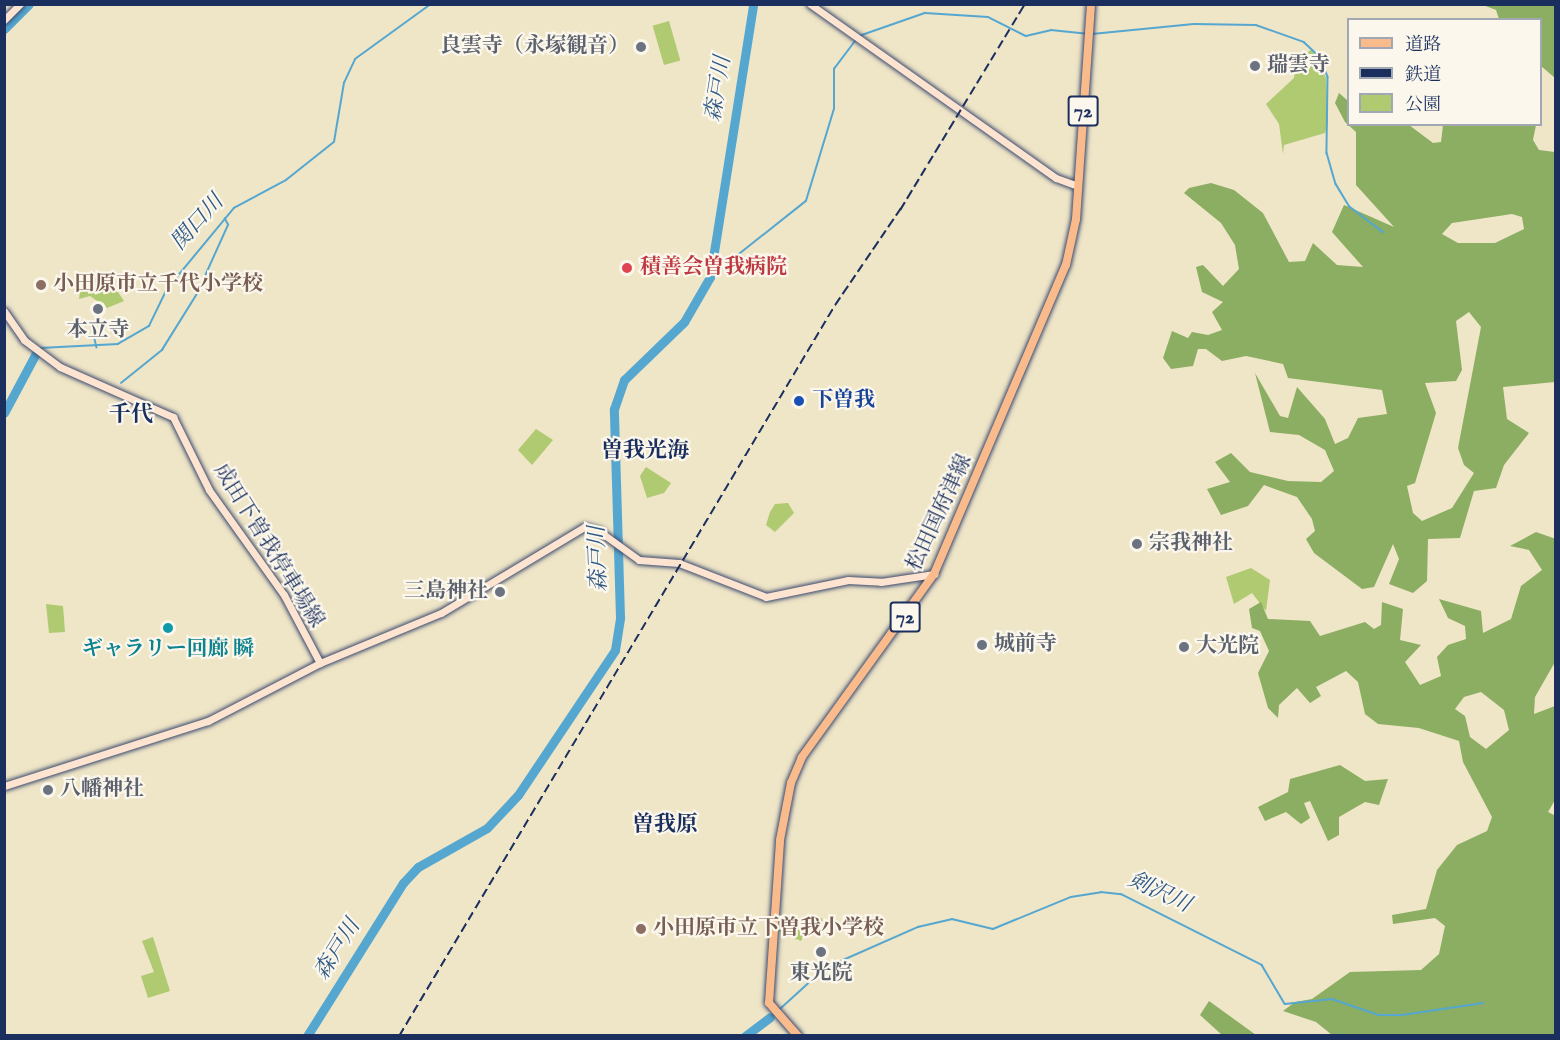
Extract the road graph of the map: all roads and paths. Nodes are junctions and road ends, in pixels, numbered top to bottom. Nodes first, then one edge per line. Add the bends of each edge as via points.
1 (20, 4) edge
2 (810, 4) edge
3 (1091, 4) edge
4 (4, 20) edge
5 (1078, 186) junction
6 (4, 311) edge
7 (934, 574) junction
8 (320, 663) junction
9 (4, 786) edge
10 (798, 1035) edge

1 - 4 main road
2 - 5 main road via 1056,178
3 - 5 main road, 松田国府津線 / 72
5 - 7 main road, 松田国府津線 / 72 via 1066,265
6 - 8 main road, 成田下曽我停車場線 via 38,351 88,383 173,417 226,517 284,595
7 - 8 main road via 881,582 848,580 766,597 679,563 639,560 591,527 576,529 441,613
7 - 10 main road, 松田国府津線 / 72 via 802,757 791,783 780,840 769,1003
8 - 9 main road via 208,721

